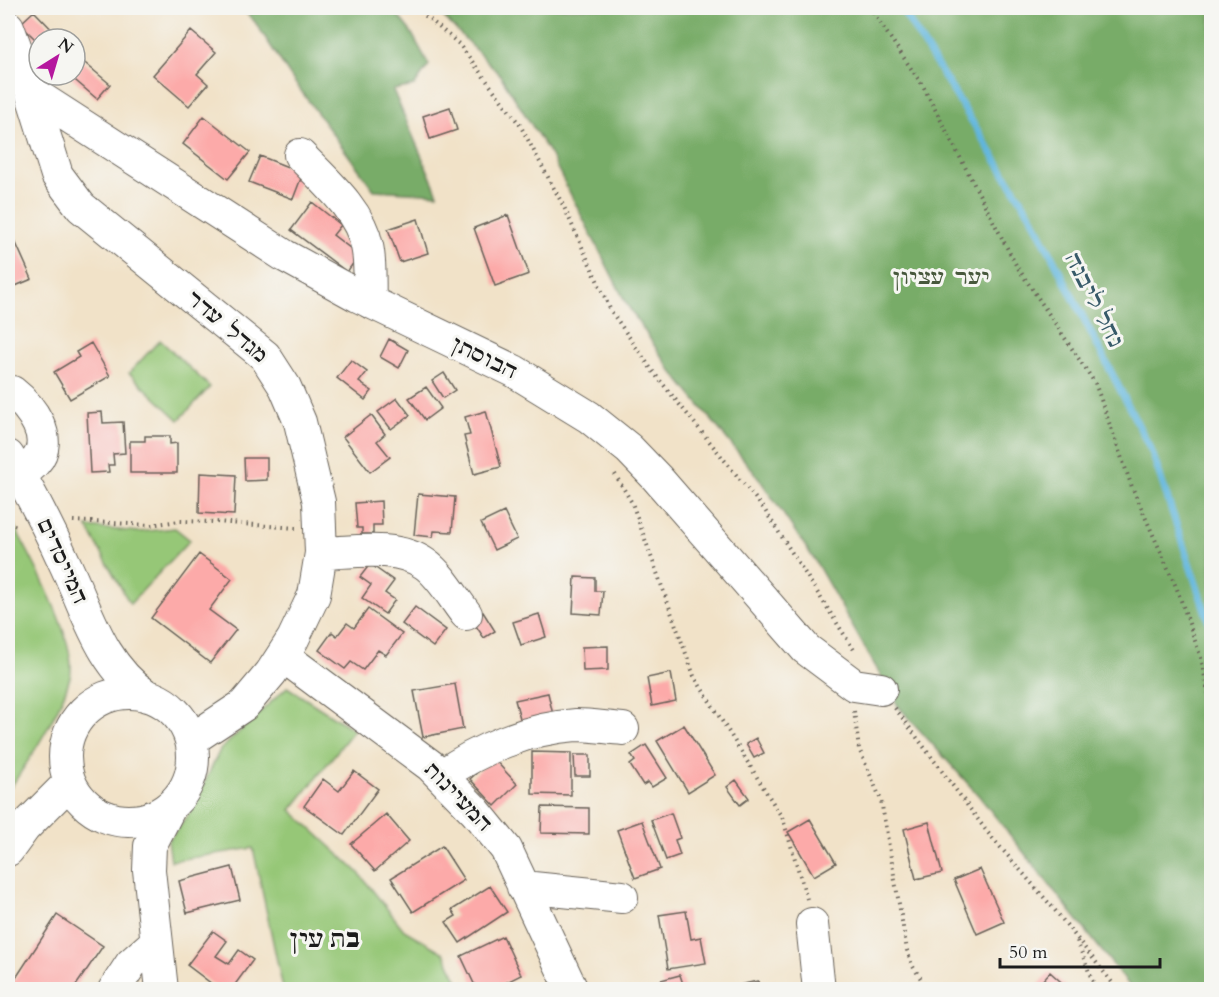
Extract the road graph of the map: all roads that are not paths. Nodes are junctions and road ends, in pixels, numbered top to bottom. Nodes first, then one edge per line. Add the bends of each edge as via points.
1 (8, 27) edge
2 (31, 92) junction
3 (300, 155) dead end
4 (370, 302) junction
5 (8, 393) edge
6 (14, 465) edge
7 (320, 541) junction
8 (466, 614) dead end
9 (96, 636) junction
10 (283, 656) junction
11 (864, 676) road end
12 (147, 696) junction
13 (85, 711) junction
14 (623, 729) dead end
15 (191, 740) junction
16 (441, 776) junction
17 (70, 782) junction
18 (170, 807) junction
19 (104, 816) junction
20 (8, 850) edge
21 (149, 870) junction
22 (523, 887) junction
23 (622, 897) dead end
24 (812, 924) road end
25 (156, 942) junction
26 (114, 990) edge
27 (162, 990) edge
28 (572, 990) edge
29 (819, 990) edge

1 - 2 street, מגדל עדר
2 - 4 street, הבוסתן via 285,256
2 - 7 street, מגדל עדר via 57,175 81,207 265,356 285,387 300,422 318,502
3 - 4 street via 354,217 367,245
4 - 11 street, הבוסתן via 514,371 589,417 657,478 806,649
5 - 6 street via 27,404 40,426 42,446 37,462
6 - 9 street, המייסדים
7 - 8 street via 411,556 427,565
7 - 10 street, מגדל עדר via 314,595
9 - 12 street, המייסדים via 117,669
9 - 13 street via 94,690
10 - 15 street, מגדל עדר via 244,705
10 - 16 street, המעיינות
12 - 13 street via 114,695
12 - 15 street via 167,705 182,720
13 - 17 street via 66,744
14 - 16 street via 577,725 531,731 458,764
15 - 18 street via 191,777 183,794
16 - 22 street, המעיינות via 506,849
17 - 19 street via 90,808
17 - 20 street
18 - 19 street via 138,821
18 - 21 street via 150,846
19 - 21 street via 123,829
21 - 25 street
22 - 23 street
22 - 28 street, המעיינות
24 - 29 street
25 - 26 street via 131,964
25 - 27 street

